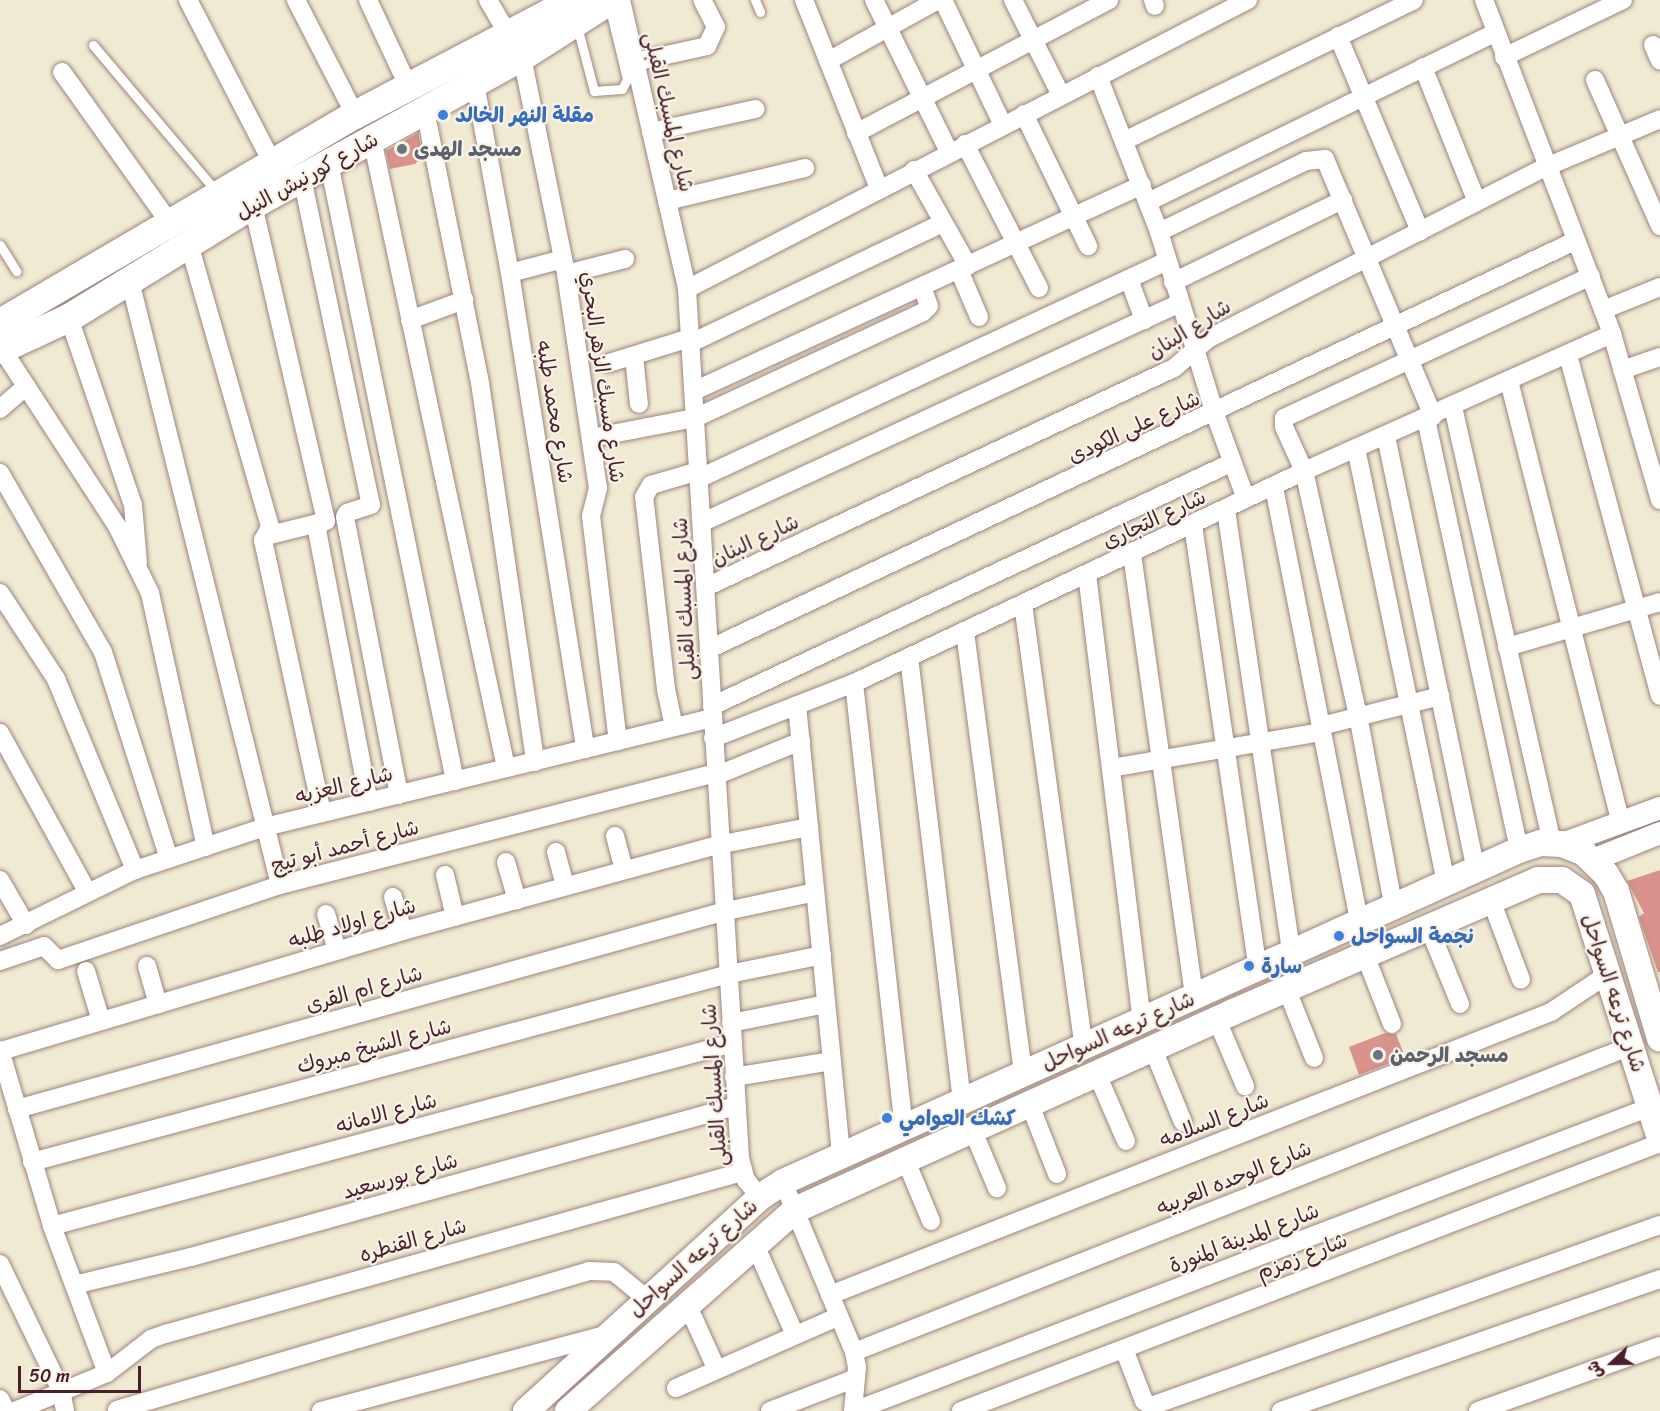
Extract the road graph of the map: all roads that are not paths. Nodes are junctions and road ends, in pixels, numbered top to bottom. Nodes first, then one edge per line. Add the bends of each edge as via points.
1 (188, 0) edge
2 (296, 0) edge
3 (368, 0) edge
4 (488, 0) edge
5 (702, 0) edge
6 (755, 0) edge
7 (804, 0) edge
8 (874, 0) edge
9 (938, 0) edge
10 (943, 0) edge
11 (1013, 0) edge
12 (1110, 0) edge
13 (1248, 0) edge
14 (1414, 0) edge
15 (1484, 0) edge
16 (1623, 0) edge
17 (613, 1) edge
18 (1089, 5) edge
19 (575, 12) edge
20 (760, 12) dead end
21 (887, 27) junction
22 (1494, 33) junction
23 (1338, 36) junction
24 (1034, 40) junction
25 (93, 45) dead end
26 (515, 46) junction
27 (1504, 57) junction
28 (828, 61) junction
29 (635, 62) junction
30 (1423, 67) junction
31 (976, 70) junction
32 (62, 72) dead end
33 (1098, 76) junction
34 (1595, 80) dead end
35 (475, 83) junction
36 (1061, 95) junction
37 (1364, 97) junction
38 (922, 99) junction
39 (417, 100) junction
40 (756, 109) dead end
41 (1024, 114) junction
42 (355, 115) junction
43 (1660, 119) edge
44 (1002, 125) junction
45 (651, 132) junction
46 (856, 133) junction
47 (1620, 136) junction
48 (372, 139) junction
49 (1125, 141) junction
50 (957, 148) junction
51 (329, 163) junction
52 (273, 164) junction
53 (1546, 166) junction
54 (805, 168) dead end
55 (914, 170) junction
56 (302, 178) junction
57 (879, 188) junction
58 (1145, 194) junction
59 (220, 196) junction
60 (1343, 200) junction
61 (667, 201) junction
62 (1477, 201) junction
63 (253, 206) junction
64 (1074, 218) junction
65 (943, 223) junction
66 (1660, 226) edge
67 (1420, 231) junction
68 (1159, 232) junction
69 (180, 235) junction
70 (1575, 241) junction
71 (1018, 242) junction
72 (0, 245) edge
73 (1088, 246) dead end
74 (1368, 257) junction
75 (625, 259) dead end
76 (1167, 261) junction
77 (564, 266) junction
78 (963, 268) junction
79 (16, 271) dead end
80 (510, 273) junction
81 (1591, 276) junction
82 (1129, 279) junction
83 (130, 281) junction
84 (1173, 282) junction
85 (922, 287) junction
86 (1660, 287) edge
87 (1039, 288) dead end
88 (687, 289) junction
89 (464, 300) junction
90 (1180, 303) junction
91 (1603, 310) junction
92 (979, 317) dead end
93 (69, 318) junction
94 (410, 320) junction
95 (1144, 320) junction
96 (1396, 325) junction
97 (1612, 334) junction
98 (690, 340) junction
99 (1, 341) edge
100 (1195, 349) junction
101 (1568, 355) junction
102 (634, 356) junction
103 (1660, 357) edge
104 (1410, 360) junction
105 (609, 363) dead end
106 (1622, 370) junction
107 (1509, 381) junction
108 (26, 386) junction
109 (694, 391) junction
110 (639, 404) dead end
111 (1453, 407) junction
112 (0, 409) edge
113 (1215, 414) junction
114 (1430, 417) junction
115 (695, 418) junction
116 (1386, 436) junction
117 (591, 438) junction
118 (1356, 448) junction
119 (1233, 462) junction
120 (1304, 471) junction
121 (0, 473) edge
122 (700, 475) junction
123 (1274, 487) junction
124 (1246, 499) junction
125 (1660, 500) edge
126 (1226, 510) junction
127 (345, 516) junction
128 (703, 522) junction
129 (320, 523) junction
130 (1193, 525) junction
131 (266, 536) junction
132 (1132, 554) junction
133 (138, 564) junction
134 (1087, 574) junction
135 (706, 587) junction
136 (0, 593) edge
137 (1660, 602) edge
138 (1023, 604) junction
139 (1637, 609) junction
140 (1572, 628) junction
141 (965, 632) junction
142 (1507, 647) junction
143 (709, 649) junction
144 (909, 657) junction
145 (854, 683) junction
146 (1440, 696) junction
147 (1660, 696) edge
148 (1409, 702) junction
149 (797, 705) junction
150 (712, 712) junction
151 (1358, 716) junction
152 (674, 727) junction
153 (1322, 729) junction
154 (0, 733) edge
155 (713, 738) junction
156 (618, 741) junction
157 (801, 741) junction
158 (1261, 744) junction
159 (585, 749) junction
160 (1226, 751) junction
161 (1161, 760) junction
162 (535, 762) junction
163 (506, 768) junction
164 (1111, 768) junction
165 (715, 775) junction
166 (454, 781) junction
167 (399, 795) junction
168 (369, 802) junction
169 (1660, 808) edge
170 (322, 813) junction
171 (1621, 823) junction
172 (265, 827) junction
173 (809, 827) junction
174 (1660, 833) edge
175 (615, 836) dead end
176 (1557, 843) junction
177 (718, 845) junction
178 (206, 847) junction
179 (1519, 850) junction
180 (556, 852) dead end
181 (169, 859) junction
182 (1593, 860) junction
183 (506, 862) dead end
184 (1476, 869) junction
185 (135, 870) junction
186 (624, 870) junction
187 (446, 876) dead end
188 (0, 880) edge
189 (1446, 881) junction
190 (280, 885) junction
191 (565, 886) junction
192 (87, 891) junction
193 (815, 892) junction
194 (393, 897) dead end
195 (517, 900) junction
196 (1491, 900) junction
197 (1393, 904) junction
198 (722, 912) junction
199 (326, 914) dead end
200 (455, 917) junction
201 (1359, 919) junction
202 (26, 925) junction
203 (1429, 928) junction
204 (403, 931) junction
205 (0, 936) edge
206 (337, 950) junction
207 (1291, 952) junction
208 (822, 955) junction
209 (1365, 955) junction
210 (0, 962) edge
211 (147, 966) dead end
212 (1258, 968) junction
213 (86, 971) dead end
214 (729, 974) junction
215 (1608, 975) junction
216 (1521, 980) dead end
217 (1219, 985) junction
218 (1287, 990) junction
219 (1654, 995) edge
220 (1194, 996) junction
221 (158, 1004) junction
222 (826, 1004) junction
223 (1460, 1004) dead end
224 (1224, 1016) junction
225 (101, 1021) junction
226 (1142, 1021) junction
227 (731, 1023) junction
228 (1392, 1024) dead end
229 (1660, 1039) edge
230 (733, 1043) junction
231 (1631, 1046) junction
232 (1153, 1049) junction
233 (0, 1050) edge
234 (1074, 1051) junction
235 (1314, 1058) dead end
236 (832, 1061) junction
237 (1023, 1073) junction
238 (734, 1077) junction
239 (1087, 1079) junction
240 (1245, 1086) dead end
241 (962, 1101) junction
242 (1030, 1105) junction
243 (736, 1106) junction
244 (1650, 1107) junction
245 (17, 1109) junction
246 (1183, 1122) dead end
247 (904, 1126) junction
248 (973, 1131) junction
249 (1660, 1138) edge
250 (1126, 1141) dead end
251 (1660, 1143) edge
252 (841, 1154) junction
253 (906, 1161) junction
254 (32, 1162) junction
255 (742, 1172) junction
256 (1057, 1174) dead end
257 (783, 1182) junction
258 (998, 1188) dead end
259 (760, 1197) junction
260 (795, 1210) junction
261 (931, 1221) dead end
262 (1660, 1225) edge
263 (52, 1226) junction
264 (755, 1245) junction
265 (0, 1264) edge
266 (1660, 1279) edge
267 (74, 1286) junction
268 (830, 1295) junction
269 (647, 1299) junction
270 (687, 1304) junction
271 (839, 1316) junction
272 (609, 1334) junction
273 (795, 1335) junction
274 (1660, 1346) edge
275 (1124, 1349) junction
276 (854, 1352) junction
277 (717, 1370) junction
278 (107, 1373) junction
279 (856, 1378) junction
280 (676, 1388) dead end
281 (61, 1390) junction
282 (0, 1399) edge
283 (117, 1410) edge
284 (6, 1411) edge
285 (15, 1411) edge
286 (65, 1411) edge
287 (321, 1411) edge
288 (526, 1411) edge
289 (568, 1411) edge
290 (770, 1411) edge
291 (854, 1411) edge
292 (961, 1411) edge
293 (1281, 1411) edge
294 (1478, 1411) edge

1 - 52 street
2 - 42 street
3 - 39 street
4 - 26 street, شارع مسبك الزهر البحري
5 - 29 street via 716,27 707,46
6 - 20 lane
7 - 28 street
8 - 21 street
9 - 21 street
10 - 31 street
11 - 24 street
12 - 18 street
13 - 33 street
14 - 23 street
15 - 22 street
16 - 27 street
17 - 19 main road, شارع كورنيش النيل
17 - 19 lane via 627,79 622,89 594,91
17 - 29 street, شارع المسبك القبلى
18 - 24 street
19 - 26 main road, شارع كورنيش النيل
21 - 28 street
21 - 38 street
22 - 27 street
22 - 30 street
23 - 37 street
23 - 49 street
24 - 31 street
24 - 36 street
25 - 59 lane
26 - 35 main road, شارع كورنيش النيل
26 - 39 main road, شارع كورنيش النيل
26 - 77 street, شارع مسبك الزهر البحري
27 - 53 street
28 - 46 street
29 - 45 street, شارع المسبك القبلى
30 - 37 street
30 - 62 street
31 - 38 street
31 - 44 street
32 - 69 street
33 - 36 street
33 - 49 street
34 - 47 street
35 - 39 main road, شارع كورنيش النيل
35 - 80 street, شارع محمد طلبه
36 - 41 street
37 - 58 street
37 - 67 street
38 - 46 street
38 - 50 street
39 - 42 main road, شارع كورنيش النيل
39 - 48 main road, شارع كورنيش النيل
39 - 89 street
40 - 45 street
41 - 44 street
41 - 64 street
42 - 52 main road, شارع كورنيش النيل
43 - 47 street, شارع البنان
44 - 50 street
45 - 61 street, شارع المسبك القبلى
46 - 57 street
47 - 53 street, شارع البنان
47 - 66 street
48 - 51 main road, شارع كورنيش النيل
48 - 94 street
49 - 58 street
50 - 55 street
50 - 71 street
51 - 56 main road, شارع كورنيش النيل
51 - 166 street
52 - 59 main road, شارع كورنيش النيل
53 - 62 street, شارع البنان
53 - 70 street
54 - 61 street
55 - 57 street
55 - 65 street
56 - 63 main road, شارع كورنيش النيل
56 - 127 street via 371,505
57 - 88 street
58 - 64 street
58 - 68 street
59 - 69 main road, شارع كورنيش النيل
60 - 68 street via 1325,159 1320,157
60 - 74 street
60 - 84 street
61 - 88 street, شارع المسبك القبلى
62 - 67 street, شارع البنان
63 - 69 main road, شارع كورنيش النيل
63 - 129 street via 325,516
64 - 71 street
64 - 73 street
65 - 78 street
65 - 98 street
67 - 74 street, شارع البنان
68 - 76 street
69 - 83 main road, شارع كورنيش النيل
69 - 99 main road, شارع كورنيش النيل
69 - 131 street via 270,527
70 - 81 street
70 - 96 street, شارع على الكودى
71 - 78 street
71 - 87 street
72 - 79 lane
74 - 96 street
74 - 100 street, شارع البنان
75 - 77 street
76 - 82 street
76 - 84 street
77 - 80 street
77 - 117 street, شارع مسبك الزهر البحري
78 - 85 street
78 - 92 street
80 - 159 street, شارع محمد طلبه
81 - 91 street
81 - 104 street
82 - 95 street
82 - 122 street
83 - 93 main road, شارع كورنيش النيل
83 - 172 street
84 - 90 street
85 - 109 street
85 - 115 street via 930,306 923,312
86 - 91 street
88 - 98 street, شارع المسبك القبلى
89 - 94 street
89 - 162 street via 480,383
90 - 95 street
90 - 100 street
91 - 97 street
93 - 99 main road, شارع كورنيش النيل
93 - 133 street via 133,505
94 - 163 street
95 - 128 street
96 - 104 street
96 - 113 street, شارع على الكودى
97 - 101 street, شارع التجارى
97 - 106 street
98 - 102 street
98 - 109 street, شارع المسبك القبلى
99 - 108 street
100 - 113 street
100 - 135 street, شارع البنان via 1174,368
101 - 107 street, شارع التجارى
101 - 139 street
102 - 105 street
102 - 110 street
103 - 106 street
104 - 114 street
104 - 120 street via 1284,418 1284,427
106 - 125 street
107 - 111 street, شارع التجارى
107 - 140 street
108 - 112 street
108 - 133 street
109 - 115 street, شارع المسبك القبلى
111 - 114 street, شارع التجارى
111 - 142 street
113 - 119 street
113 - 143 street, شارع على الكودى
114 - 116 street, شارع التجارى
114 - 179 street
115 - 117 street
115 - 122 street, شارع المسبك القبلى
116 - 118 street, شارع التجارى
116 - 146 street
117 - 156 street, شارع مسبك الزهر البحري via 598,488 591,516
118 - 120 street, شارع التجارى
118 - 148 street
119 - 124 street
119 - 150 street, شارع العزبه
120 - 123 street, شارع التجارى
120 - 151 street
121 - 181 street via 103,652
122 - 128 street, شارع المسبك القبلى
122 - 152 street via 651,485 644,497 666,689
123 - 124 street, شارع التجارى
123 - 153 street
124 - 126 street, شارع التجارى
126 - 130 street, شارع التجارى
126 - 158 street
127 - 129 street
127 - 167 street
128 - 135 street, شارع المسبك القبلى
129 - 131 street
129 - 168 street via 317,530
130 - 132 street, شارع التجارى
130 - 160 street
131 - 170 street via 263,540
132 - 134 street, شارع التجارى
132 - 161 street
133 - 178 street via 159,622
134 - 138 street, شارع التجارى
134 - 164 street
135 - 143 street, شارع المسبك القبلى
136 - 185 street via 56,679
137 - 139 street
138 - 141 street, شارع التجارى
138 - 234 street
139 - 140 street
139 - 147 street
140 - 142 street
140 - 171 street
141 - 144 street, شارع التجارى
141 - 237 street
142 - 176 street
143 - 150 street, شارع المسبك القبلى
144 - 145 street, شارع التجارى
144 - 241 street
145 - 149 street, شارع التجارى
145 - 247 street
146 - 148 street
146 - 184 street
148 - 151 street
148 - 189 street
149 - 155 street, شارع التجارى
149 - 157 street
150 - 152 street, شارع العزبه
150 - 155 street, شارع المسبك القبلى
151 - 153 street
151 - 197 street
152 - 156 street, شارع العزبه
153 - 158 street
153 - 201 street
154 - 192 street
155 - 165 street, شارع المسبك القبلى
156 - 159 street, شارع العزبه
157 - 165 street, شارع أحمد أبو تيج
157 - 173 street
158 - 160 street
158 - 207 street
159 - 162 street, شارع العزبه
160 - 161 street
160 - 212 street
161 - 164 street
161 - 220 street
162 - 163 street, شارع العزبه
163 - 166 street, شارع العزبه
164 - 226 street
165 - 177 street, شارع المسبك القبلى
165 - 190 street, شارع أحمد أبو تيج
166 - 167 street, شارع العزبه
167 - 168 street, شارع العزبه
168 - 170 street, شارع العزبه
169 - 171 street
170 - 172 street, شارع العزبه
171 - 176 street
172 - 178 street, شارع العزبه
172 - 190 street
173 - 177 street, شارع اولاد طلبه
173 - 193 street
174 - 182 street
175 - 186 street
176 - 179 main road, شارع ترعه السواحل
176 - 182 main road, شارع ترعه السواحل
177 - 186 street, شارع اولاد طلبه
177 - 198 street, شارع المسبك القبلى
178 - 181 street, شارع العزبه
179 - 184 main road, شارع ترعه السواحل
180 - 191 street
181 - 185 street, شارع العزبه
182 - 219 main road, شارع ترعه السواحل via 1616,891
183 - 195 street
184 - 189 main road, شارع ترعه السواحل
185 - 192 street, شارع العزبه
186 - 191 street, شارع اولاد طلبه
187 - 200 street
188 - 202 street
189 - 197 main road, شارع ترعه السواحل
190 - 210 street, شارع أحمد أبو تيج via 58,960 44,946
191 - 195 street, شارع اولاد طلبه
192 - 202 street, شارع العزبه
193 - 198 street, شارع ام القرى
193 - 208 street
194 - 204 street
195 - 200 street, شارع اولاد طلبه
196 - 203 main road, شارع ترعه السواحل
196 - 215 main road, شارع ترعه السواحل via 1538,880 1562,880 1582,894
196 - 216 street
197 - 201 main road, شارع ترعه السواحل
198 - 214 street, شارع المسبك القبلى
198 - 245 street, شارع ام القرى
199 - 206 street
200 - 204 street, شارع اولاد طلبه
201 - 207 main road, شارع ترعه السواحل
202 - 205 street, شارع العزبه
203 - 209 main road, شارع ترعه السواحل
203 - 223 street
204 - 206 street, شارع اولاد طلبه
206 - 221 street, شارع اولاد طلبه
207 - 212 main road, شارع ترعه السواحل
208 - 214 street, شارع الشيخ مبروك
208 - 222 street
209 - 218 main road, شارع ترعه السواحل
209 - 228 street
211 - 221 street
212 - 217 main road, شارع ترعه السواحل
213 - 225 street
214 - 227 street, شارع المسبك القبلى
214 - 254 street, شارع الشيخ مبروك
215 - 231 main road, شارع ترعه السواحل
215 - 268 street, شارع السلامه via 1551,1012
217 - 220 main road, شارع ترعه السواحل
217 - 224 main road
218 - 224 main road, شارع ترعه السواحل
218 - 235 street
219 - 229 main road, شارع ترعه السواحل
220 - 226 main road, شارع ترعه السواحل
221 - 225 street, شارع اولاد طلبه
222 - 227 street
222 - 236 street
224 - 232 main road, شارع ترعه السواحل
224 - 240 street
225 - 233 street, شارع اولاد طلبه
226 - 234 main road, شارع ترعه السواحل
227 - 230 street, شارع المسبك القبلى
230 - 238 street, شارع المسبك القبلى
230 - 263 street, شارع الامانه
231 - 244 main road, شارع ترعه السواحل
231 - 276 street, شارع الوحده العربيه
232 - 239 main road, شارع ترعه السواحل
232 - 246 street
233 - 245 street
234 - 237 main road, شارع ترعه السواحل
234 - 239 main road
236 - 238 street
236 - 252 street
237 - 241 main road, شارع ترعه السواحل
238 - 243 street, شارع المسبك القبلى
239 - 242 main road, شارع ترعه السواحل
239 - 250 street
241 - 247 main road, شارع ترعه السواحل
242 - 248 main road, شارع ترعه السواحل
242 - 256 street
243 - 255 street, شارع المسبك القبلى
243 - 267 street, شارع بورسعيد
244 - 249 main road, شارع ترعه السواحل
244 - 291 street, شارع المدينة المنورة
245 - 254 street
247 - 252 main road, شارع ترعه السواحل
248 - 253 main road, شارع ترعه السواحل
248 - 258 street
251 - 275 street, شارع زمزم
252 - 257 main road, شارع ترعه السواحل
253 - 260 main road, شارع ترعه السواحل
253 - 261 street
254 - 263 street
255 - 259 street, شارع المسبك القبلى
255 - 278 street, شارع القنطره via 165,1334 151,1339
257 - 259 main road, شارع ترعه السواحل
257 - 260 street
259 - 269 main road, شارع ترعه السواحل
260 - 264 main road, شارع ترعه السواحل
260 - 268 street
262 - 275 street via 1151,1406 1144,1401
263 - 267 street
264 - 270 main road, شارع ترعه السواحل
264 - 273 street
265 - 281 street
266 - 293 street
267 - 278 street
268 - 271 street
269 - 272 main road, شارع ترعه السواحل
269 - 283 street via 614,1272 589,1271
270 - 277 street
270 - 289 main road, شارع ترعه السواحل
271 - 273 street
271 - 276 street
272 - 287 street
272 - 288 main road, شارع ترعه السواحل
273 - 277 street
274 - 294 street
275 - 292 street, شارع زمزم
276 - 279 street
277 - 280 street
278 - 281 street, شارع القنطره
279 - 290 street
279 - 291 street
281 - 285 street, شارع القنطره
281 - 286 street
282 - 284 street

